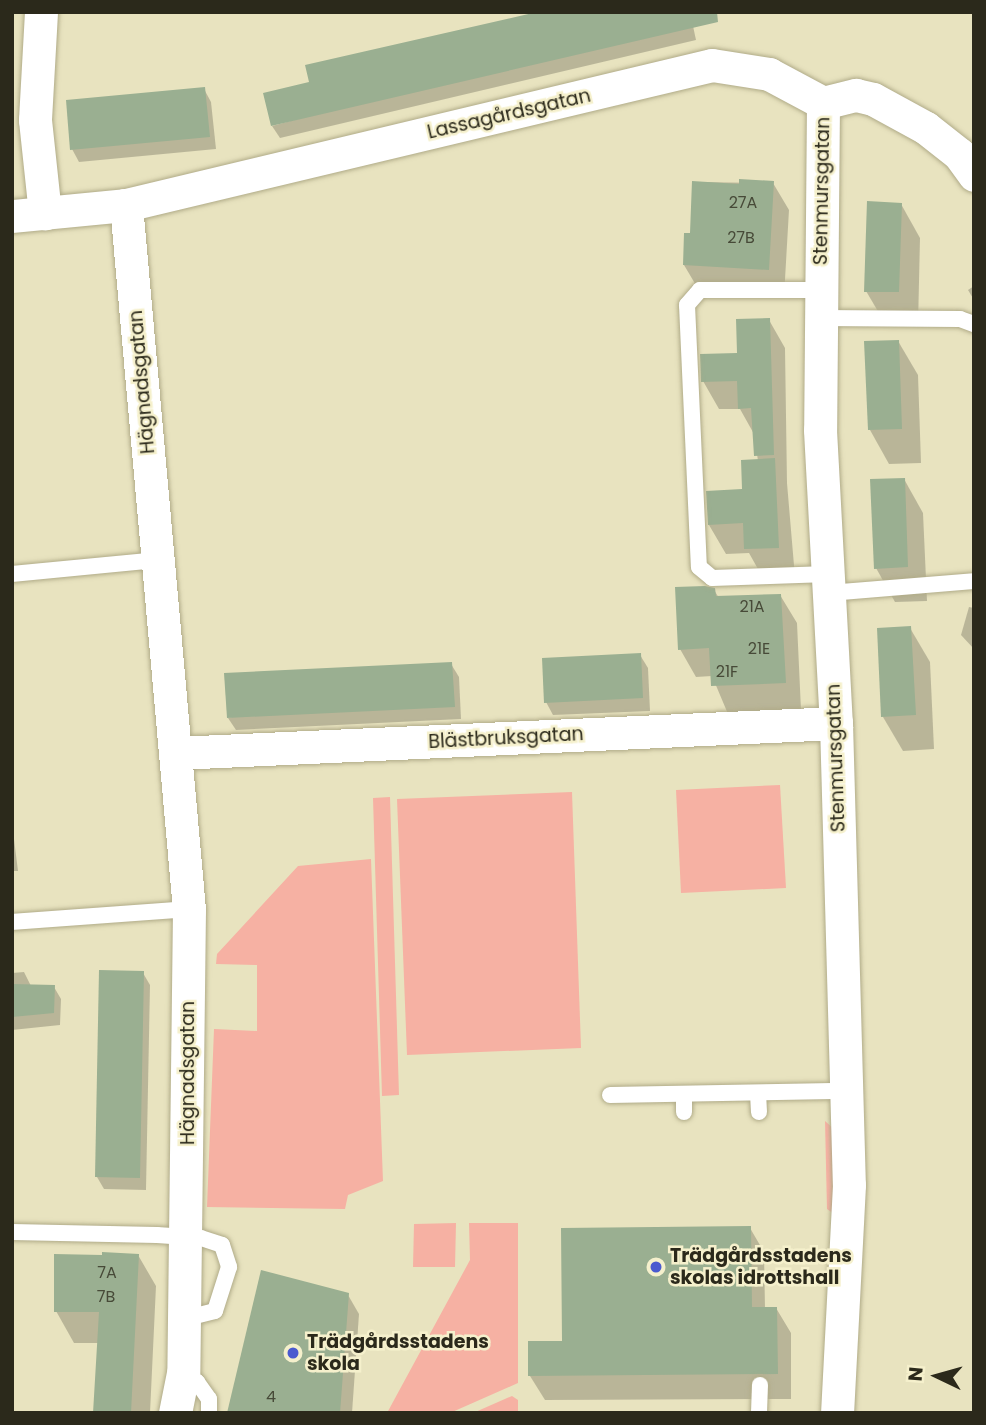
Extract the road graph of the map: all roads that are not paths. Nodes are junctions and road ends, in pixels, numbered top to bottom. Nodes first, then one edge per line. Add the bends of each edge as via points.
1 (41, 12) edge
2 (823, 103) junction
3 (974, 175) edge
4 (126, 205) junction
5 (45, 213) junction
6 (12, 216) edge
7 (821, 304) junction
8 (974, 324) edge
9 (158, 560) junction
10 (12, 574) edge
11 (974, 581) edge
12 (828, 583) junction
13 (836, 723) junction
14 (176, 754) junction
15 (189, 909) junction
16 (12, 922) edge
17 (847, 1091) junction
18 (758, 1093) junction
19 (684, 1094) junction
20 (610, 1095) dead end
21 (684, 1112) dead end
22 (759, 1112) dead end
23 (12, 1232) edge
24 (186, 1237) junction
25 (184, 1319) junction
26 (183, 1373) junction
27 (760, 1385) dead end
28 (175, 1413) edge
29 (209, 1413) edge
30 (760, 1413) edge
31 (837, 1413) edge

1 - 5 street via 35,120
2 - 3 street via 856,95 873,99 926,128 959,154
2 - 4 street, Lassagårdsgatan via 769,74 712,65
2 - 7 street, Stenmursgatan
4 - 5 street, Lassagårdsgatan
4 - 9 street, Hägnadsgatan
5 - 6 street, Lassagårdsgatan
7 - 8 lane
7 - 12 street, Stenmursgatan
7 - 12 lane via 700,290 687,305 699,568 712,578
9 - 10 lane
9 - 14 street, Hägnadsgatan
11 - 12 lane
12 - 13 street, Stenmursgatan
13 - 14 street, Blästbruksgatan
13 - 17 street, Stenmursgatan
14 - 15 street, Hägnadsgatan
15 - 16 lane
15 - 24 street, Hägnadsgatan
17 - 18 lane
17 - 31 street, Stenmursgatan via 849,1185
18 - 19 lane
18 - 22 lane
19 - 20 lane
19 - 21 lane
23 - 24 lane
24 - 25 street, Hägnadsgatan
24 - 25 lane via 222,1245 229,1267 215,1311
25 - 26 street, Hägnadsgatan
26 - 28 street, Hägnadsgatan
26 - 29 lane via 197,1382 209,1399
27 - 30 lane

